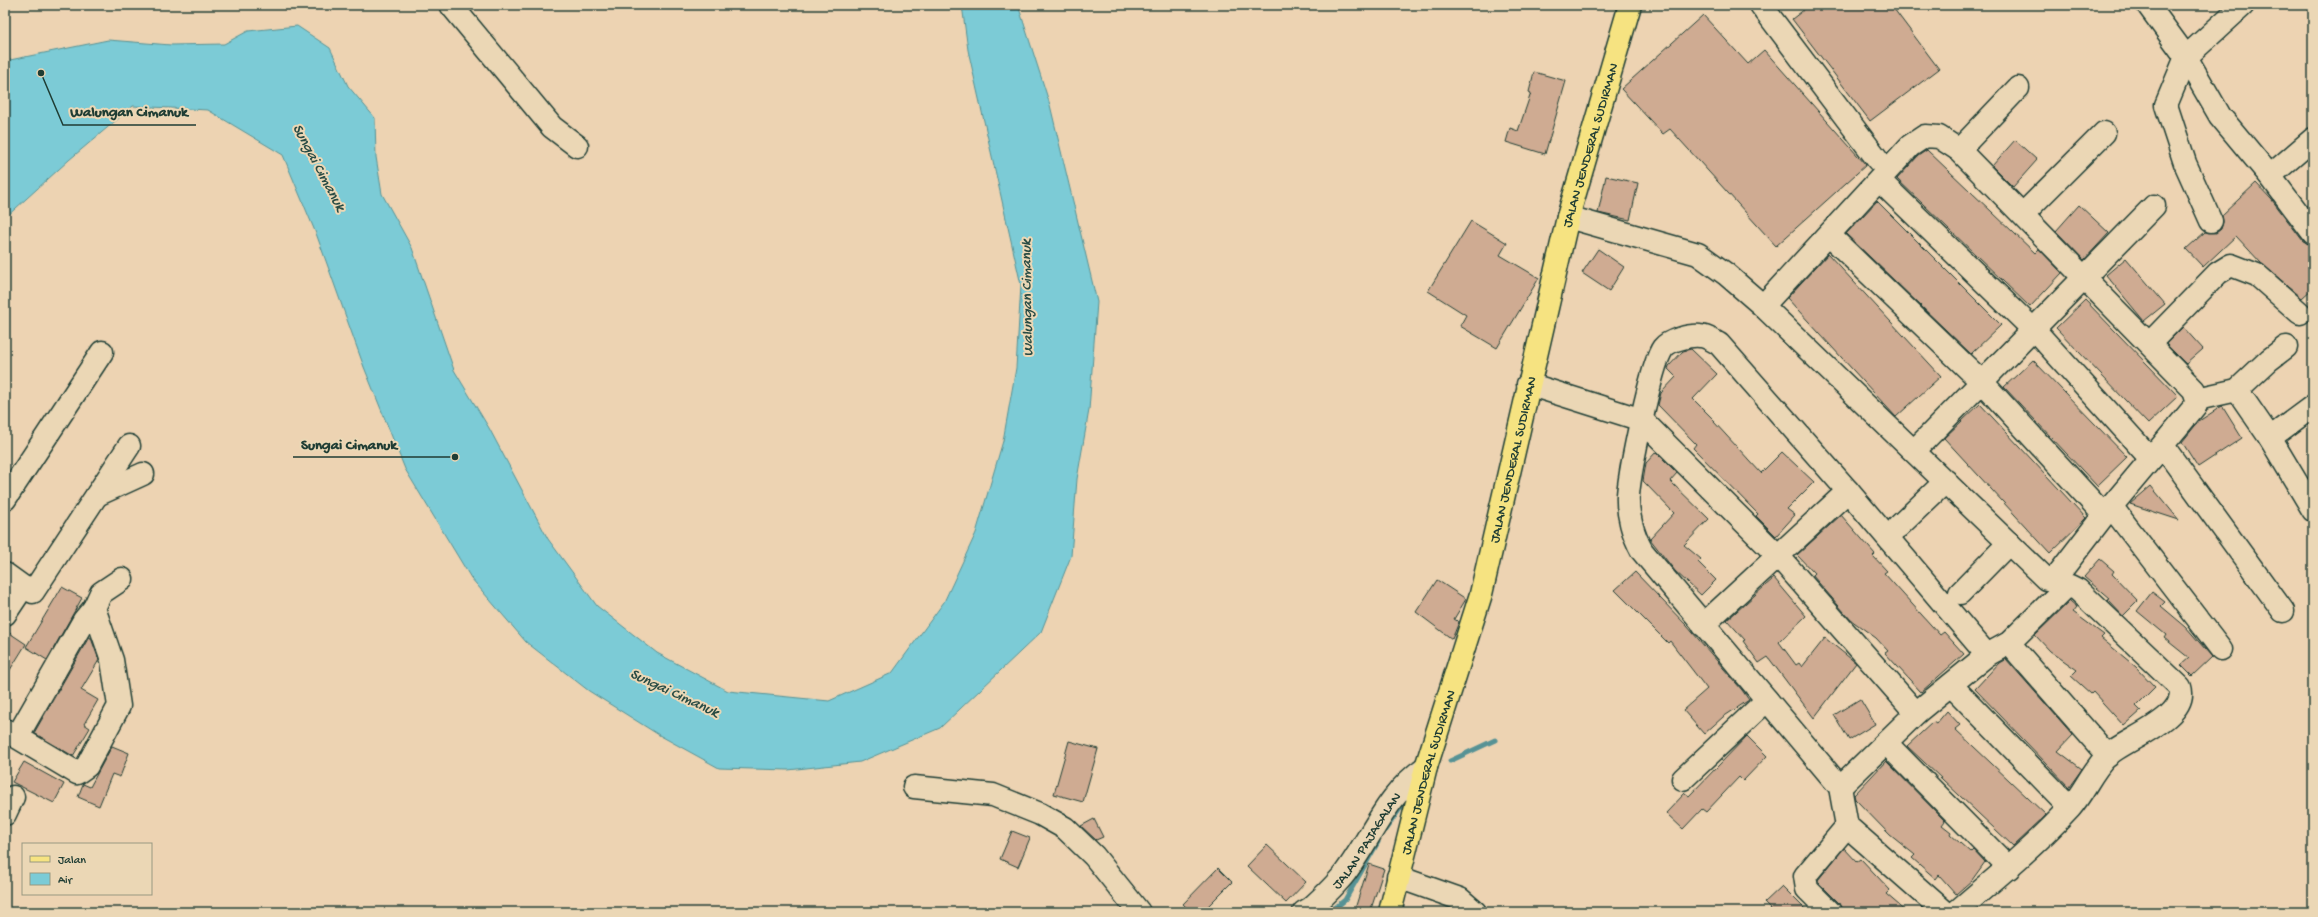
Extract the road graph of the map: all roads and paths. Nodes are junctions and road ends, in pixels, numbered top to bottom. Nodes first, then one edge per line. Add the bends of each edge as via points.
1 (451, 5) edge
2 (1630, 5) edge
3 (1761, 5) edge
4 (2148, 5) edge
5 (2243, 5) edge
6 (2186, 57) junction
7 (2018, 88) dead end
8 (2104, 133) dead end
9 (2313, 139) edge
10 (577, 146) dead end
11 (1960, 150) junction
12 (1879, 170) junction
13 (2270, 176) junction
14 (2154, 206) dead end
15 (2023, 214) junction
16 (1568, 217) junction
17 (2211, 221) dead end
18 (2313, 233) edge
19 (1830, 236) junction
20 (2085, 276) junction
21 (1763, 306) junction
22 (2300, 313) dead end
23 (2034, 330) junction
24 (2150, 343) junction
25 (2286, 347) dead end
26 (102, 352) dead end
27 (1982, 382) junction
28 (1528, 384) junction
29 (2237, 390) junction
30 (2197, 399) junction
31 (2313, 406) edge
32 (1642, 420) junction
33 (2270, 438) junction
34 (129, 446) dead end
35 (1914, 451) junction
36 (2157, 453) junction
37 (142, 474) dead end
38 (1946, 481) junction
39 (1848, 491) junction
40 (97, 495) junction
41 (5, 499) edge
42 (2313, 510) edge
43 (2107, 511) junction
44 (1898, 527) dead end
45 (2009, 543) junction
46 (1779, 557) junction
47 (5, 574) edge
48 (122, 579) dead end
49 (23, 587) junction
50 (1960, 593) dead end
51 (94, 608) junction
52 (2283, 611) dead end
53 (5, 614) edge
54 (1703, 625) junction
55 (2009, 643) junction
56 (2220, 649) dead end
57 (1987, 655) junction
58 (1951, 685) junction
59 (1767, 700) junction
60 (1916, 713) junction
61 (11, 734) edge
62 (1886, 743) junction
63 (2108, 756) junction
64 (1426, 767) junction
65 (1684, 779) dead end
66 (914, 787) dead end
67 (1840, 787) junction
68 (2070, 807) junction
69 (1847, 826) junction
70 (2009, 868) junction
71 (1398, 877) junction
72 (1139, 912) edge
73 (1304, 912) edge
74 (1390, 912) edge
75 (1475, 912) edge
76 (1830, 912) edge
77 (1945, 912) edge
78 (1956, 912) edge

1 - 10 street via 552,127
2 - 16 main road, JALAN JENDERAL SUDIRMAN
3 - 12 street
4 - 6 street
5 - 6 street
6 - 13 street via 2220,116
6 - 17 street via 2166,105 2185,163
7 - 11 street
8 - 15 street
9 - 13 street
11 - 12 street via 1939,137 1925,136
11 - 15 street
12 - 19 street
12 - 23 street
13 - 18 street
14 - 20 street
15 - 20 street
16 - 21 street via 1698,254
16 - 28 main road, JALAN JENDERAL SUDIRMAN
19 - 21 street
19 - 27 street
20 - 23 street
20 - 24 street
21 - 35 street
22 - 24 street via 2257,276 2231,266 2218,273
23 - 27 street
23 - 36 street
24 - 30 street via 2194,390
25 - 29 street
26 - 41 street
27 - 35 street
27 - 43 street
28 - 32 street
28 - 64 main road, JALAN JENDERAL SUDIRMAN via 1481,594
29 - 30 street
29 - 33 street
30 - 36 street via 2196,405
31 - 33 street
32 - 39 street via 1658,358 1664,347 1680,339 1699,336 1707,338 1724,349
32 - 46 street
32 - 54 street via 1628,496 1635,539
33 - 42 street
34 - 40 street
35 - 38 street
36 - 43 street
36 - 52 street
37 - 40 street
38 - 44 street
38 - 45 street
39 - 46 street
39 - 57 street
40 - 49 street via 33,592
43 - 45 street via 2057,576 2050,579 2044,578
43 - 56 street
45 - 50 street
46 - 54 street
46 - 60 street
47 - 49 street
48 - 51 street via 101,592
49 - 53 street
51 - 61 street
51 - 61 street via 112,660 119,706 87,766 77,773
54 - 59 street
55 - 57 street
55 - 63 street
55 - 63 street via 2060,591 2070,586 2078,590 2180,687 2176,707 2142,735
57 - 58 street
58 - 60 street
58 - 68 street
59 - 65 street
59 - 67 street
60 - 62 street
62 - 67 street
62 - 70 street
63 - 68 street
64 - 71 main road, JALAN JENDERAL SUDIRMAN
64 - 73 street, JALAN PAJAGALAN via 1410,777 1398,790 1345,873
66 - 72 street via 993,795 1040,814 1065,828 1094,856
67 - 69 street
68 - 70 street
69 - 76 street via 1805,876 1807,889
69 - 77 street
70 - 78 street
71 - 74 main road, JALAN JENDERAL SUDIRMAN
71 - 75 street via 1460,899

